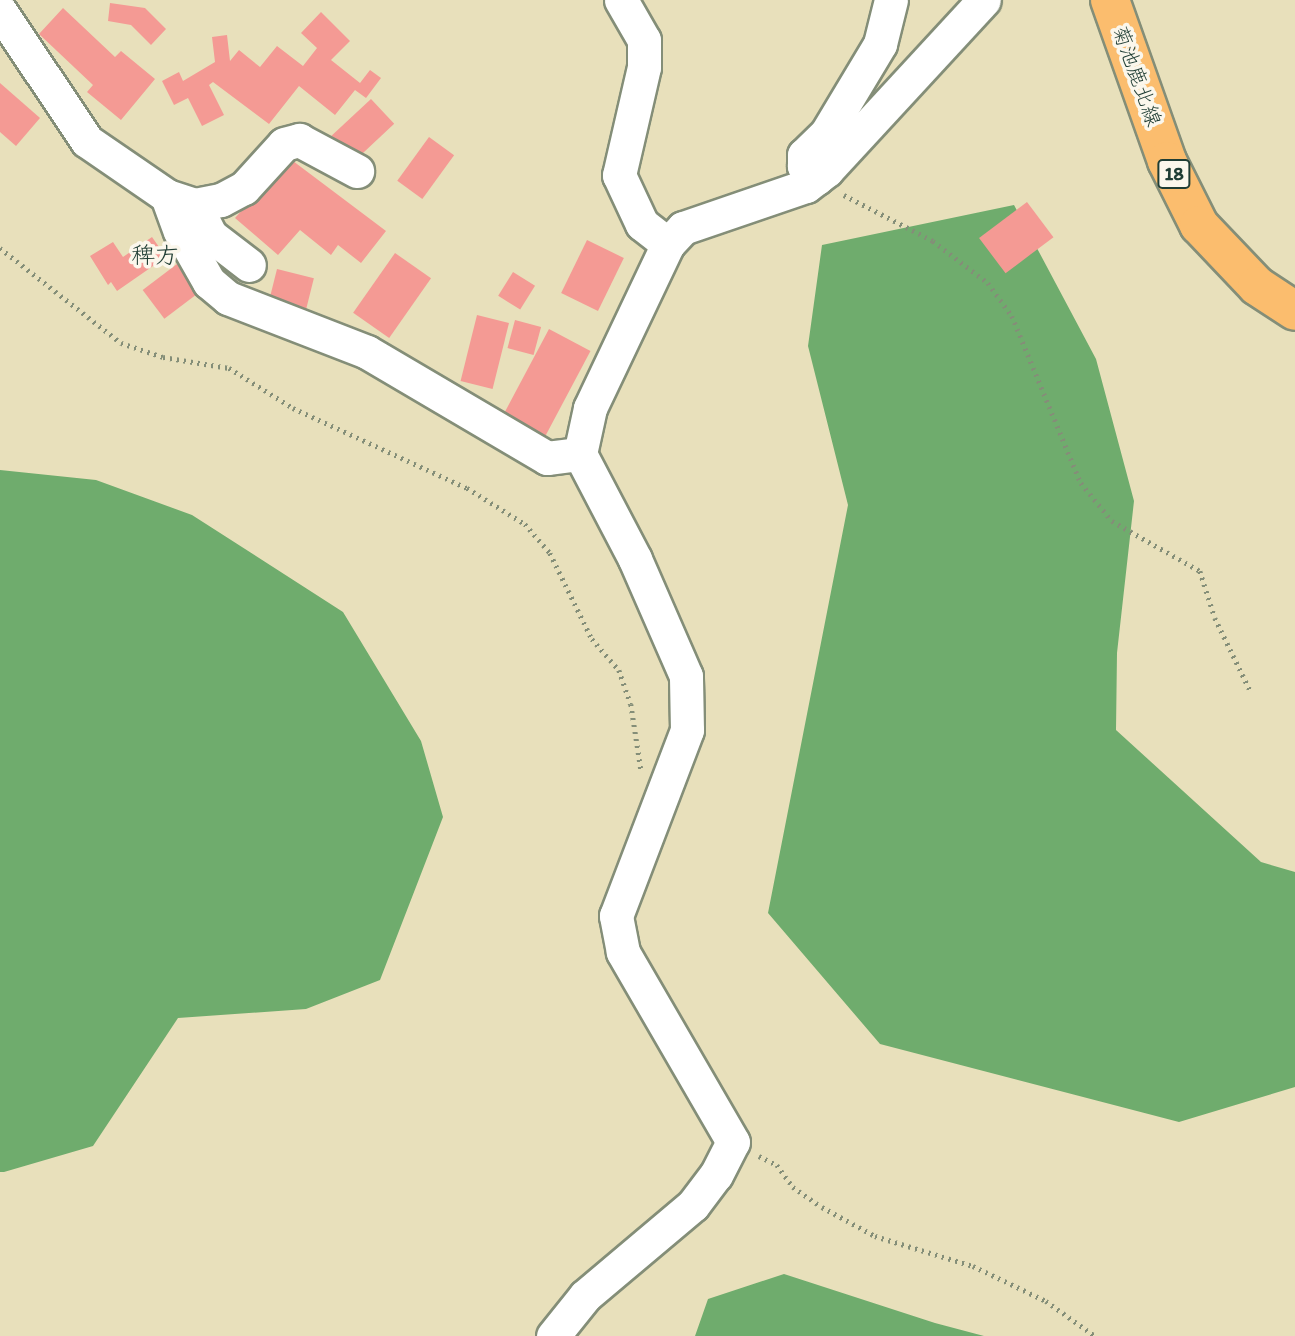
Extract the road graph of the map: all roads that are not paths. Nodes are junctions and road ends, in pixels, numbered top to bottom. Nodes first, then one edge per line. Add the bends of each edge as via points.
1 (621, 0) edge
2 (891, 0) edge
3 (984, 0) edge
4 (1110, 0) edge
5 (0, 11) edge
6 (357, 171) dead end
7 (817, 178) junction
8 (181, 201) junction
9 (668, 244) junction
10 (249, 265) dead end
11 (1295, 311) edge
12 (580, 454) junction
13 (553, 1336) edge

1 - 9 street via 644,40 644,67 619,174 642,224
2 - 7 street via 880,44 826,134 804,155 804,166
3 - 7 street
4 - 11 main road, 菊池鹿北線 / 18 via 1167,161 1199,225 1257,286
5 - 8 street via 87,141
6 - 8 street via 299,140 270,155 244,188
7 - 9 street via 806,186 683,228
8 - 10 street via 209,235
8 - 12 street via 180,231 209,282 228,299 367,352 547,458
9 - 12 street via 590,408
12 - 13 street via 630,548 686,676 687,730 616,916 623,952 733,1142 693,1205 585,1296

